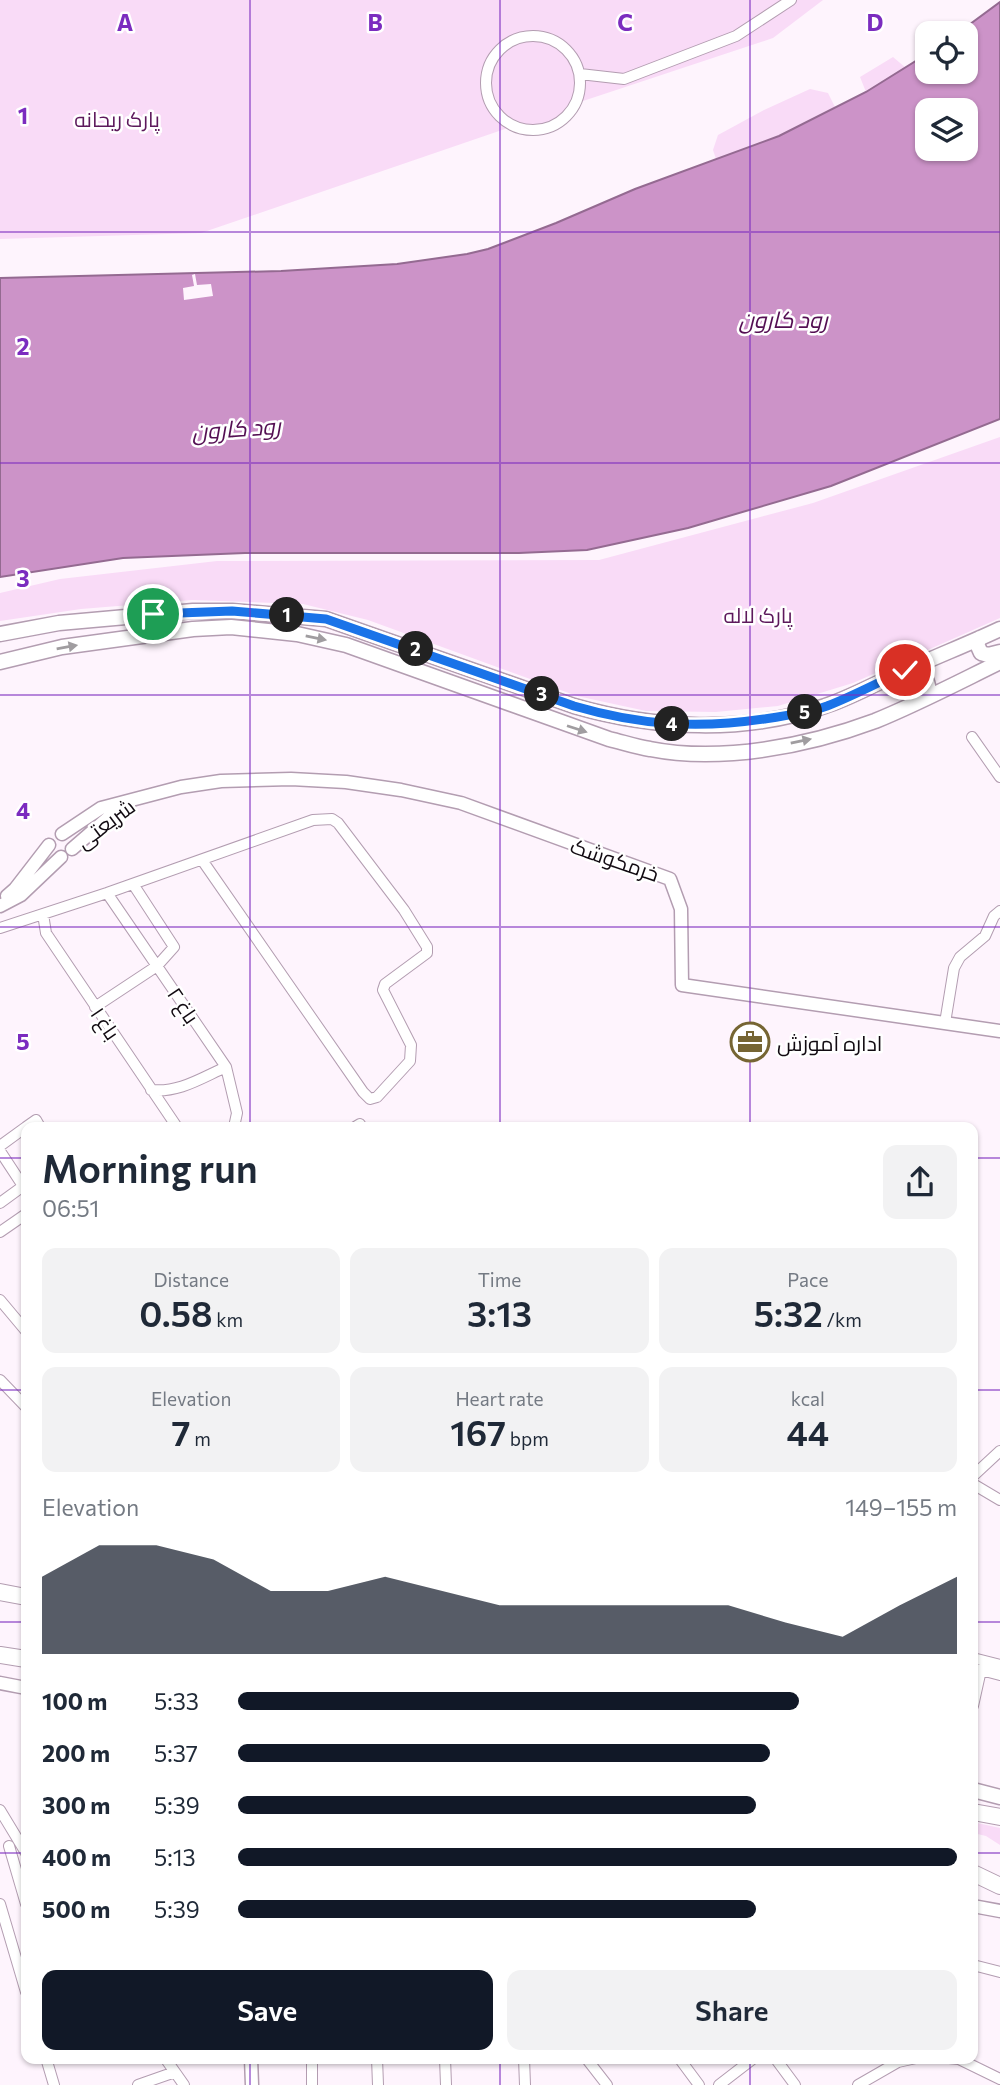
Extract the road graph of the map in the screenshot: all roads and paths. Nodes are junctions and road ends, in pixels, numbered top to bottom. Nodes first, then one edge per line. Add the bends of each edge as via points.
1 (791, 0) edge
2 (580, 74) junction
3 (1000, 629) edge
4 (0, 634) edge
5 (980, 638) junction
6 (1000, 652) edge
7 (0, 662) edge
8 (1000, 662) edge
9 (926, 697) junction
10 (826, 706) junction
11 (972, 737) dead end
12 (1000, 777) edge
13 (141, 798) junction
14 (62, 834) junction
15 (49, 845) junction
16 (66, 853) junction
17 (202, 860) junction
18 (133, 884) junction
19 (107, 893) junction
20 (0, 903) edge
21 (1000, 911) edge
22 (43, 914) junction
23 (0, 928) edge
24 (157, 966) junction
25 (95, 1007) junction
26 (945, 1023) junction
27 (1000, 1031) edge
28 (226, 1067) junction
29 (151, 1090) junction
30 (173, 1122) edge
31 (235, 1122) edge
32 (21, 1131) edge
33 (0, 1149) edge
34 (21, 1179) edge
35 (21, 1188) edge
36 (0, 1203) edge
37 (21, 1217) edge
38 (0, 1232) edge
39 (0, 1300) edge
40 (21, 1325) edge
41 (0, 1380) edge
42 (21, 1402) edge
43 (1000, 1451) edge
44 (978, 1471) edge
45 (978, 1487) edge
46 (1000, 1500) edge
47 (0, 1592) edge
48 (21, 1596) edge
49 (0, 1655) edge
50 (21, 1658) edge
51 (979, 1663) edge
52 (1000, 1665) edge
53 (1000, 1675) edge
54 (0, 1683) edge
55 (21, 1687) edge
56 (978, 1791) edge
57 (1000, 1797) edge
58 (0, 1810) edge
59 (978, 1813) edge
60 (1000, 1817) edge
61 (14, 1844) edge
62 (978, 1875) edge
63 (21, 1879) edge
64 (1000, 1886) edge
65 (0, 1904) edge
66 (978, 1907) edge
67 (1000, 1912) edge
68 (978, 1966) edge
69 (1000, 1972) edge
70 (21, 1975) edge
71 (48, 2064) edge
72 (169, 2064) edge
73 (251, 2064) edge
74 (312, 2064) edge
75 (377, 2064) edge
76 (445, 2064) edge
77 (524, 2064) edge
78 (591, 2064) edge
79 (682, 2064) edge
80 (746, 2064) edge
81 (779, 2064) edge
82 (892, 2064) edge
83 (969, 2064) edge
84 (175, 2072) junction
85 (1000, 2079) edge
86 (693, 2083) edge
87 (865, 2083) edge
88 (54, 2085) edge
89 (138, 2085) edge
90 (184, 2085) edge
91 (252, 2085) edge
92 (312, 2085) edge
93 (378, 2085) edge
94 (446, 2085) edge
95 (525, 2085) edge
96 (607, 2085) edge
97 (719, 2085) edge
98 (795, 2085) edge

1 - 2 street via 736,36 624,79
2 - 2 street via 575,59 551,38 520,37 496,52 485,79 486,94 497,113 514,126 543,130 573,109 581,89
3 - 5 main road
4 - 10 main road via 60,623 192,611 299,616 352,627 613,717 654,723 736,723
5 - 6 main road via 981,653
5 - 10 main road
7 -> 9 main road via 62,647 192,629 231,627 297,634 346,645 609,739 651,750 696,754 737,752 832,734
8 - 9 main road
9 - 10 main road via 928,683 915,676 856,702
11 - 12 street
13 - 14 street, شریعتی via 100,808
13 - 16 street, شریعتی via 109,817
13 - 26 street, خرمکوشک via 221,781 291,779 346,782 461,803 670,879 681,909 682,985
14 - 15 street via 53,837
14 - 16 street via 70,839
15 - 16 street via 52,854
15 - 20 street, شریعتی
16 - 20 street, شریعتی via 21,895
17 - 17 street via 313,820 332,819 404,910 427,953 383,990 411,1045 410,1061 377,1097 370,1099 363,1092
17 - 18 street
18 - 19 street
18 - 24 street via 174,947
19 - 22 street
19 - 24 street, باغ ۲
21 - 26 street via 985,936 954,968
22 - 23 street
22 - 25 street, باغ ۱ via 46,933
24 - 25 street
24 - 28 street, باغ ۲
25 - 29 street, باغ ۱
26 - 27 street, خرمکوشک
28 - 29 street via 181,1088
28 - 31 street, باغ ۲
29 - 30 street, باغ ۱
32 - 33 street
33 - 34 street
35 - 36 street
37 - 38 street
39 - 40 street
41 - 42 street
43 - 44 street
45 - 46 street
47 - 48 highway
49 - 50 highway
51 - 52 street
51 - 53 street
54 - 55 street
56 - 57 main road
58 - 61 street
59 - 60 highway
61 - 63 street
62 - 64 highway
65 - 70 street
66 - 67 street
68 - 69 street
71 - 88 street
72 - 84 street
73 - 91 street
74 - 92 street
75 - 93 street
76 - 94 street
77 - 95 street
78 - 96 street
79 - 86 street
80 - 97 street
81 - 98 street
82 - 87 street
83 - 85 street
84 - 89 street
84 - 90 street

